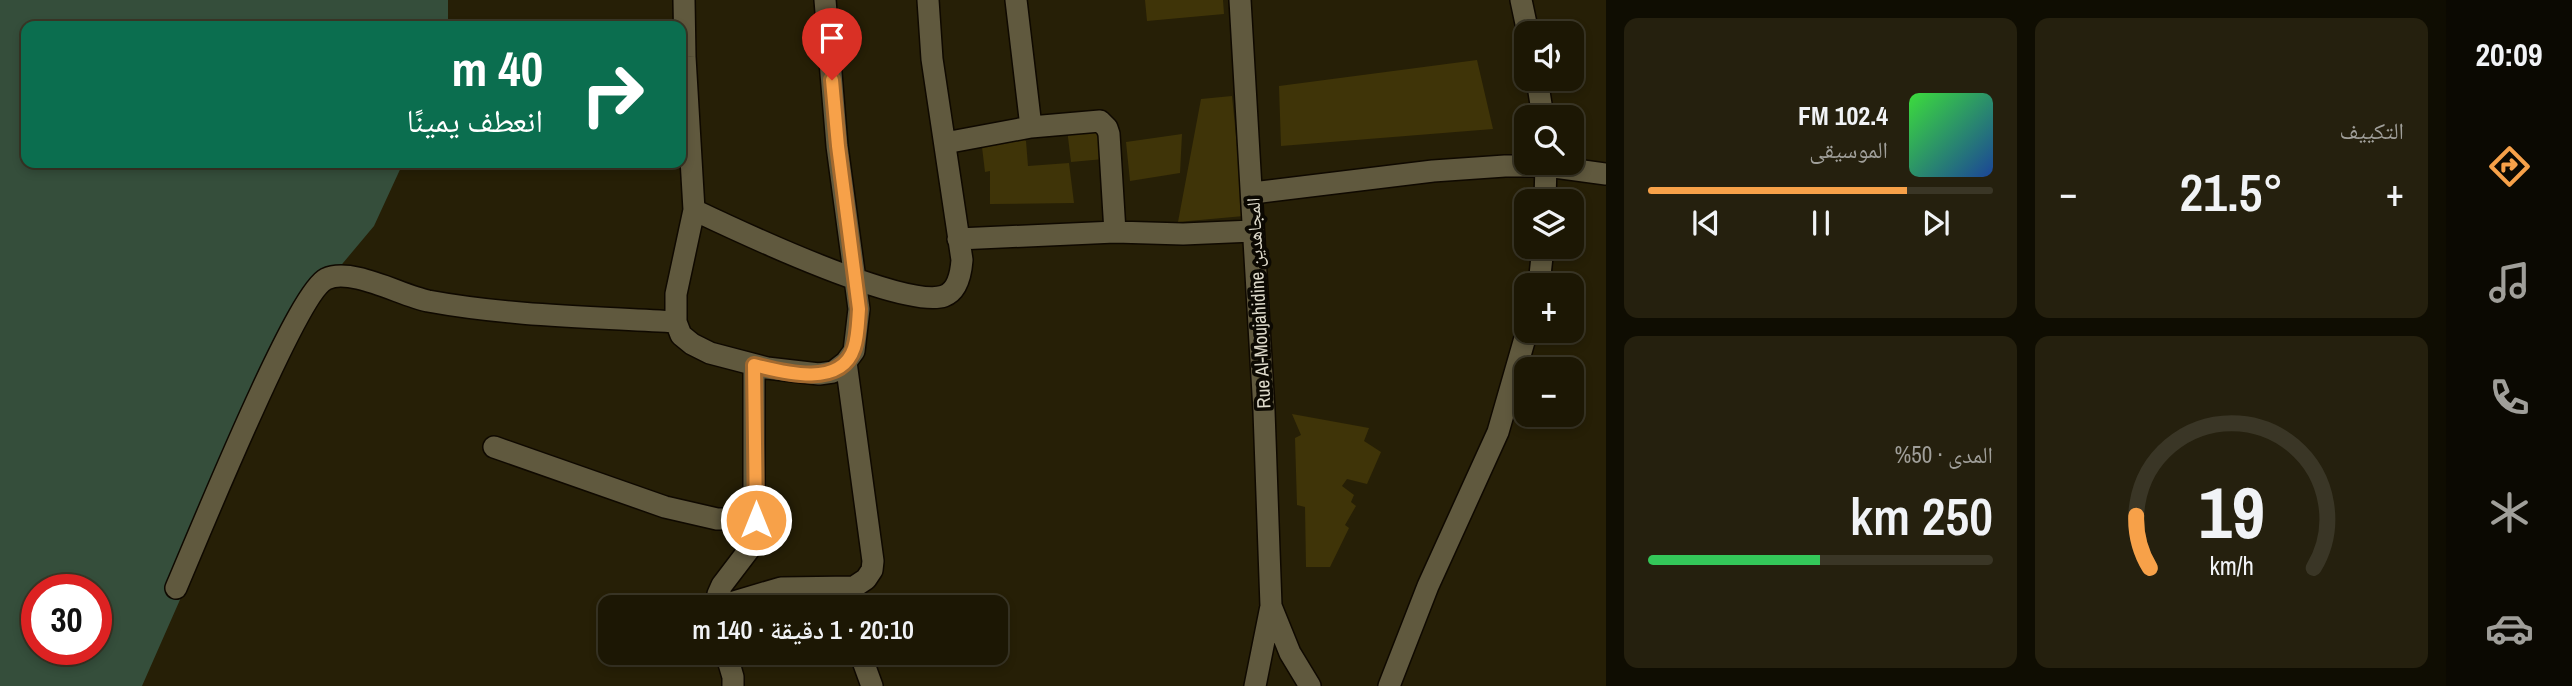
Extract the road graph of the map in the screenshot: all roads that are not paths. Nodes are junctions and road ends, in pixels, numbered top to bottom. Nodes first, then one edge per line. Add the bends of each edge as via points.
1 (684, 0) edge
2 (825, 0) edge
3 (928, 0) edge
4 (1016, 0) edge
5 (1240, 0) edge
6 (1521, 0) edge
7 (684, 21) edge
8 (1525, 21) edge
9 (686, 74) edge
10 (1031, 127) junction
11 (945, 143) junction
12 (1514, 166) edge
13 (1584, 170) edge
14 (1606, 174) edge
15 (1252, 193) junction
16 (694, 210) junction
17 (1253, 231) junction
18 (1115, 232) junction
19 (958, 239) junction
20 (855, 279) junction
21 (676, 322) junction
22 (1524, 343) edge
23 (846, 362) junction
24 (754, 365) junction
25 (494, 447) dead end
26 (756, 520) junction
27 (176, 588) dead end
28 (718, 595) edge
29 (757, 595) edge
30 (833, 595) edge
31 (849, 595) edge
32 (1271, 606) junction
33 (730, 665) edge
34 (864, 665) edge
35 (733, 686) edge
36 (872, 686) edge
37 (1255, 686) edge
38 (1310, 686) edge
39 (1389, 686) edge

1 - 7 street
2 - 20 street
3 - 11 street
4 - 10 street
5 - 15 street, Rue Al-Moujahidine المجاهدين
6 - 8 street
9 - 16 street
10 - 11 street
10 - 18 street via 1093,120 1107,128
11 - 19 street
12 - 15 street
13 - 14 street
15 - 17 street, Rue Al-Moujahidine المجاهدين
16 - 20 street
16 - 21 street via 676,293
17 - 18 street
17 - 32 street, Rue Al-Moujahidine المجاهدين
18 - 19 street
19 - 20 street via 960,274 954,289 944,296 911,295
20 - 23 street via 858,334
21 - 24 street via 681,335 692,344
21 - 27 street via 473,307 426,300 345,274 326,279 310,296 282,350
22 - 39 street via 1498,432 1428,586
23 - 24 street via 833,372 819,374
23 - 31 street via 873,561 866,579
24 - 26 street
25 - 26 street via 665,507 717,519
26 - 28 street via 754,543
29 - 30 street via 781,588
32 - 37 street, Rue Al-Moujahidine المجاهدين
32 - 38 street, Rue Al-Moujahidine المجاهدين via 1290,653
33 - 35 street
34 - 36 street

